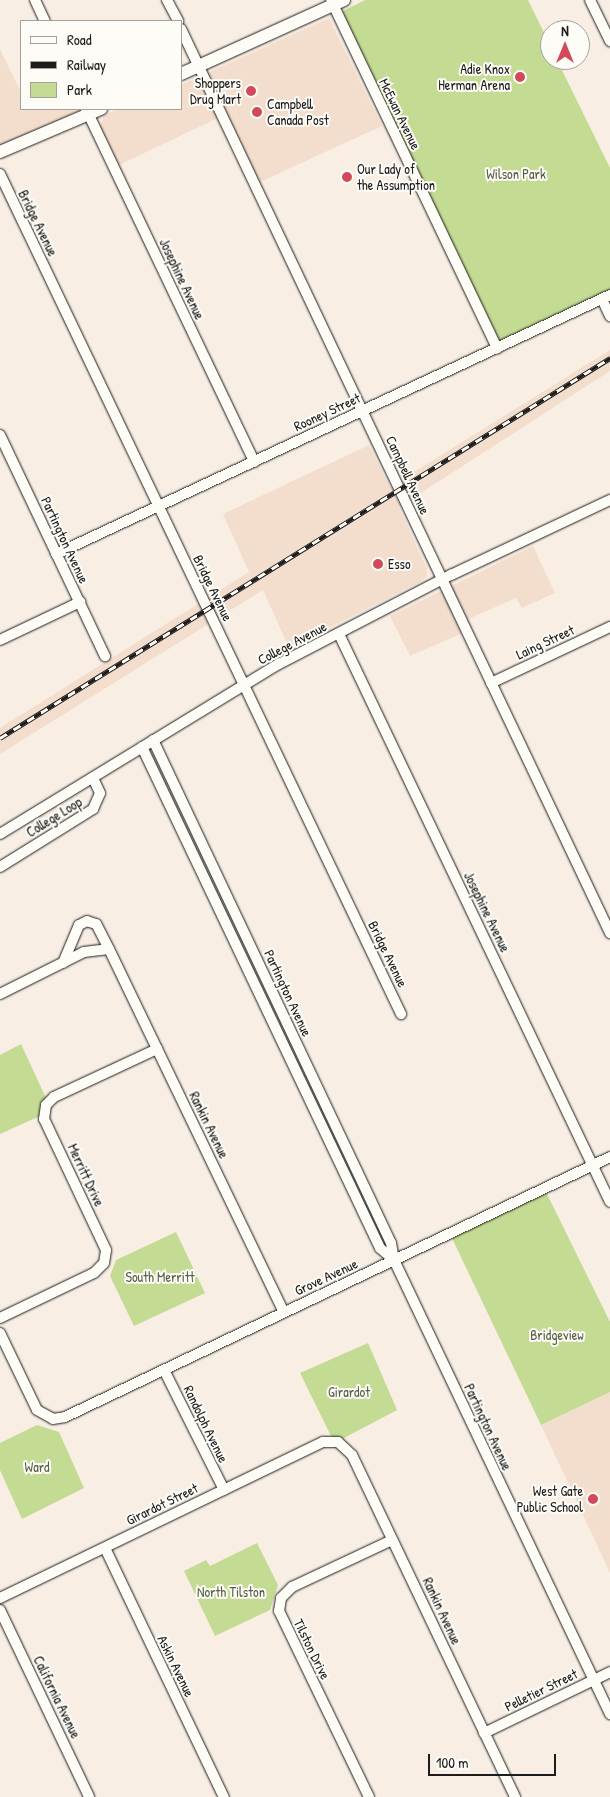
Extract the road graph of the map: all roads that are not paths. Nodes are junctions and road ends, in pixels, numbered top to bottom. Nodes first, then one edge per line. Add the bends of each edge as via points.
1 (35, 0) edge
2 (167, 0) edge
3 (590, 0) edge
4 (336, 2) edge
5 (45, 20) edge
6 (177, 20) edge
7 (182, 31) edge
8 (610, 42) edge
9 (199, 67) junction
10 (182, 74) edge
11 (87, 111) edge
12 (0, 152) edge
13 (0, 174) edge
14 (606, 297) edge
15 (610, 316) edge
16 (497, 348) junction
17 (362, 411) junction
18 (0, 435) edge
19 (254, 462) junction
20 (610, 500) edge
21 (159, 506) junction
22 (56, 554) junction
23 (442, 580) junction
24 (80, 602) junction
25 (610, 627) edge
26 (339, 634) junction
27 (0, 640) edge
28 (105, 656) dead end
29 (491, 683) junction
30 (244, 684) junction
31 (153, 740) junction
32 (142, 747) junction
33 (93, 778) junction
34 (0, 834) edge
35 (0, 867) edge
36 (609, 928) edge
37 (109, 949) junction
38 (63, 963) junction
39 (0, 994) edge
40 (401, 1014) dead end
41 (157, 1049) junction
42 (610, 1157) edge
43 (593, 1165) junction
44 (610, 1202) edge
45 (394, 1260) junction
46 (284, 1312) junction
47 (0, 1318) edge
48 (0, 1333) edge
49 (164, 1370) junction
50 (338, 1442) joint
51 (224, 1490) junction
52 (392, 1540) junction
53 (105, 1548) junction
54 (0, 1598) edge
55 (0, 1610) edge
56 (610, 1672) edge
57 (594, 1680) junction
58 (610, 1714) edge
59 (484, 1733) junction
60 (90, 1797) edge
61 (224, 1797) edge
62 (369, 1797) edge
63 (515, 1797) edge

1 - 5 street
2 - 6 street
3 - 8 street
4 - 9 main road
4 - 16 street, McEwan Avenue
7 - 9 street, Campbell Avenue
9 - 10 main road
9 - 17 street, Campbell Avenue
11 - 12 main road
11 - 19 street, Josephine Avenue
13 - 21 street, Bridge Avenue
14 - 15 street
14 - 16 street, Rooney Street
16 - 17 street, Rooney Street
17 - 19 street, Rooney Street
17 - 23 street, Campbell Avenue
18 - 22 street, Partington Avenue
19 - 21 street, Rooney Street
20 - 23 street, College Avenue
21 - 22 street, Rooney Street
21 - 30 street, Bridge Avenue
22 - 24 street, Partington Avenue
23 - 26 street, College Avenue
23 - 29 street, Campbell Avenue
24 - 27 street
24 - 28 street, Partington Avenue
25 - 29 street, Laing Street
26 - 30 street, College Avenue
26 - 43 street, Josephine Avenue
29 - 36 street, Campbell Avenue
30 - 31 street, College Avenue
30 - 40 street, Bridge Avenue
31 - 32 street, College Avenue
31 - 45 street, Partington Avenue via 391,1243
32 - 33 street, College Avenue
32 - 45 street, Partington Avenue via 380,1248
33 - 34 street, College Avenue
33 - 35 street, College Loop via 100,793 93,809
37 - 38 street via 84,952
37 - 38 street, Rankin Avenue via 96,924 87,921 79,925
37 - 41 street, Rankin Avenue
38 - 39 street
41 - 46 street, Rankin Avenue
41 - 47 street, Merritt Drive via 54,1097 46,1105 44,1119 106,1250 104,1263 94,1273
42 - 43 street, Grove Avenue
43 - 44 street, Josephine Avenue
43 - 45 street, Grove Avenue
45 - 46 street, Grove Avenue
45 - 57 street, Partington Avenue
46 - 49 street, Grove Avenue
48 - 49 street, Grove Avenue via 37,1410 53,1420
49 - 51 street, Randolph Avenue
50 - 51 street, Girardot Street via 323,1442
50 - 52 street, Rankin Avenue via 352,1455
51 - 53 street, Girardot Street
52 - 59 street, Rankin Avenue
52 - 62 street, Tilston Drive via 292,1587 281,1598 279,1611
53 - 54 street, Girardot Street
53 - 61 street, Askin Avenue
55 - 60 street, California Avenue
56 - 57 street, Pelletier Street
57 - 58 street, Partington Avenue
57 - 59 street, Pelletier Street
59 - 63 street, Rankin Avenue

